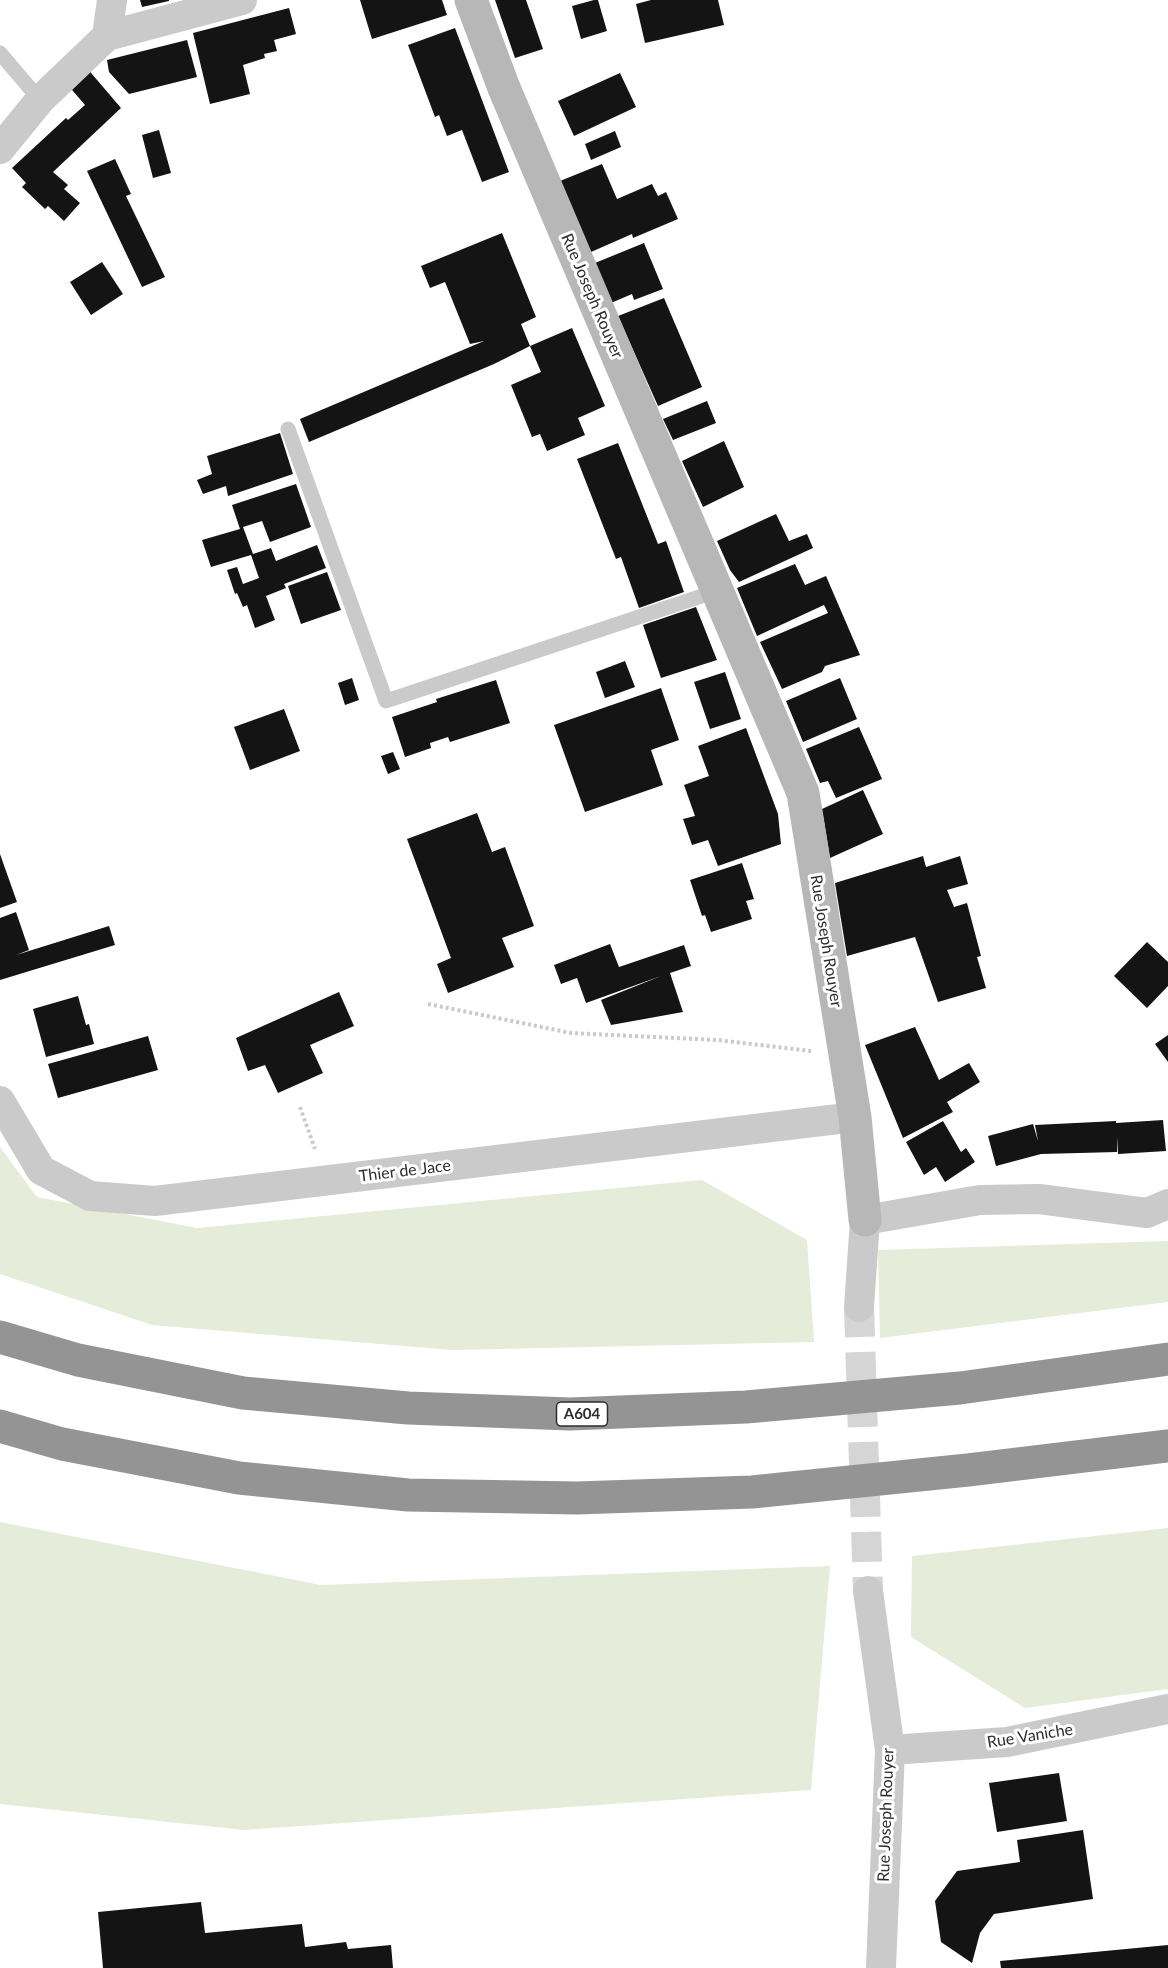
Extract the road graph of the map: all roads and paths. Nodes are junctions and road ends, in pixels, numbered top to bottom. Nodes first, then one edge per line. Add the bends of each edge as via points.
1 (112, 0) edge
2 (242, 0) edge
3 (471, 0) edge
4 (107, 36) junction
5 (0, 53) edge
6 (40, 100) junction
7 (0, 149) edge
8 (288, 429) dead end
9 (717, 591) junction
10 (428, 1004) dead end
11 (844, 1054) junction
12 (0, 1101) edge
13 (300, 1107) dead end
14 (855, 1117) junction
15 (325, 1180) junction
16 (1168, 1204) edge
17 (864, 1220) junction
18 (859, 1307) tunnel mouth
19 (0, 1337) edge
20 (1168, 1359) edge
21 (0, 1426) edge
22 (1168, 1446) edge
23 (868, 1591) tunnel mouth
24 (1168, 1709) edge
25 (890, 1750) junction
26 (881, 1968) edge

1 - 4 street
2 - 4 street
3 - 9 street, Rue Joseph Rouyer via 504,88
4 - 6 street
5 - 6 lane
6 - 7 street
8 - 9 lane via 386,701
9 - 11 street, Rue Joseph Rouyer via 803,794
10 - 11 path via 571,1033 717,1040
11 - 14 street, Rue Joseph Rouyer
12 - 15 street, Thier de Jace via 41,1170 90,1196 155,1201
13 - 15 path
14 - 15 street, Thier de Jace
14 - 17 street, Rue Joseph Rouyer
16 - 17 street via 1147,1213 1039,1199 980,1200
17 - 18 street, Rue Joseph Rouyer
19 - 20 highway, A604 via 78,1360 243,1393 408,1408 570,1414 746,1407 960,1388
21 - 22 highway via 62,1444 239,1478 408,1495 576,1498 752,1492
23 - 25 street, Rue Joseph Rouyer
24 - 25 street, Rue Vaniche via 1007,1742
25 - 26 street, Rue Joseph Rouyer

